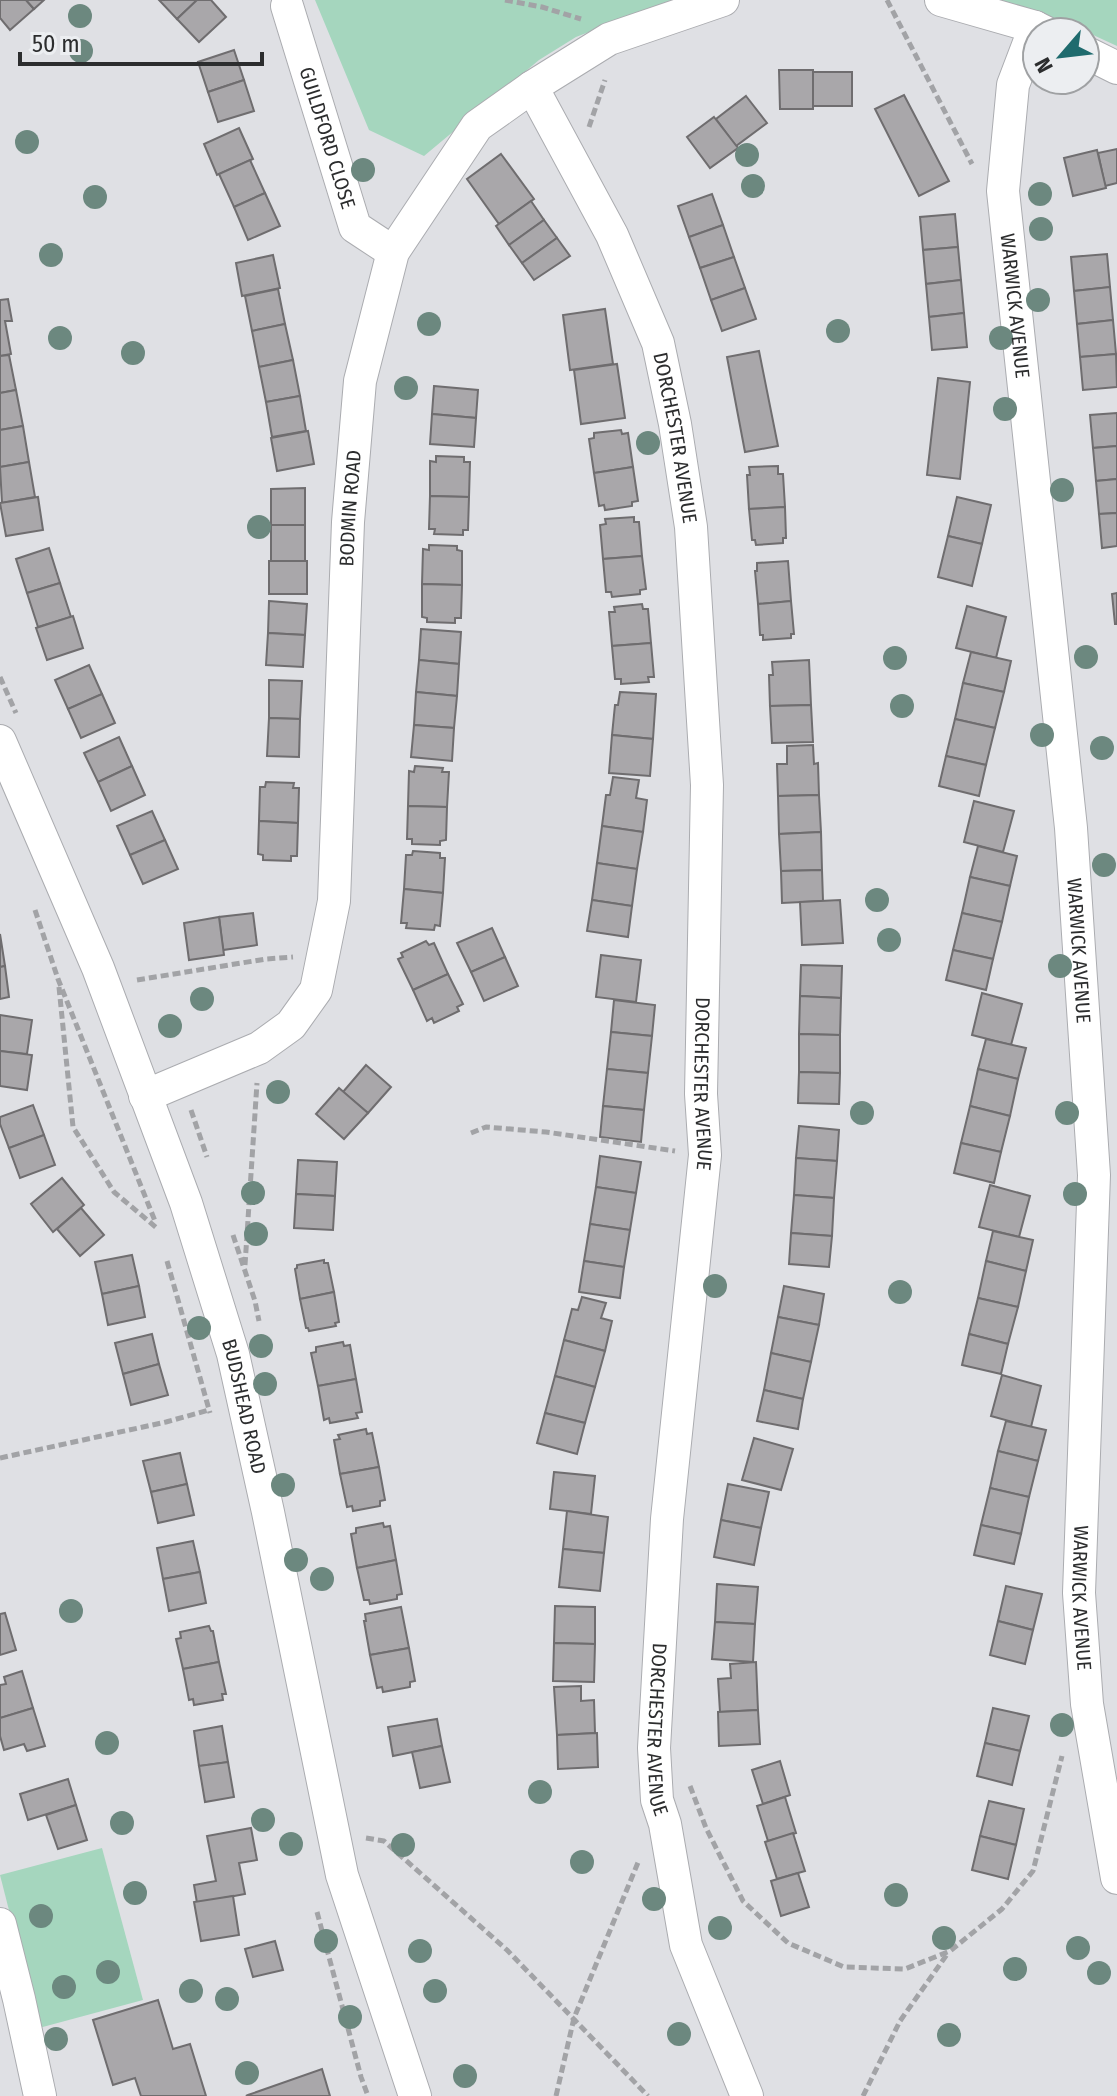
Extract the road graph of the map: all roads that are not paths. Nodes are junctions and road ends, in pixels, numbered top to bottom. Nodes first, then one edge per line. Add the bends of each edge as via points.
1 (723, 0) edge
2 (941, 0) edge
3 (287, 6) dead end
4 (1021, 24) edge
5 (1021, 69) edge
6 (532, 87) junction
7 (393, 252) junction
8 (0, 741) edge
9 (145, 1096) junction
10 (1117, 1878) edge
11 (0, 1924) edge
12 (40, 2096) edge
13 (415, 2096) edge
14 (747, 2096) edge

1 - 6 street, BODMIN ROAD via 617,37
2 - 4 street
3 - 7 street, GUILDFORD CLOSE via 355,227
5 - 10 street, WARWICK AVENUE via 1013,85 1003,191 1071,828 1094,1175 1079,1593 1087,1704
6 - 7 street, BODMIN ROAD via 477,126
6 - 14 street, DORCHESTER AVENUE via 612,235 658,343 691,527 707,785 701,1094 705,1155 667,1519 654,1748 657,1800 686,1945
7 - 9 street, BODMIN ROAD via 360,381 348,522 334,901 316,990 291,1025 259,1048
8 - 9 street, BUDSHEAD ROAD via 98,968
9 - 13 street, BUDSHEAD ROAD via 186,1203 233,1354 342,1875
11 - 12 street

